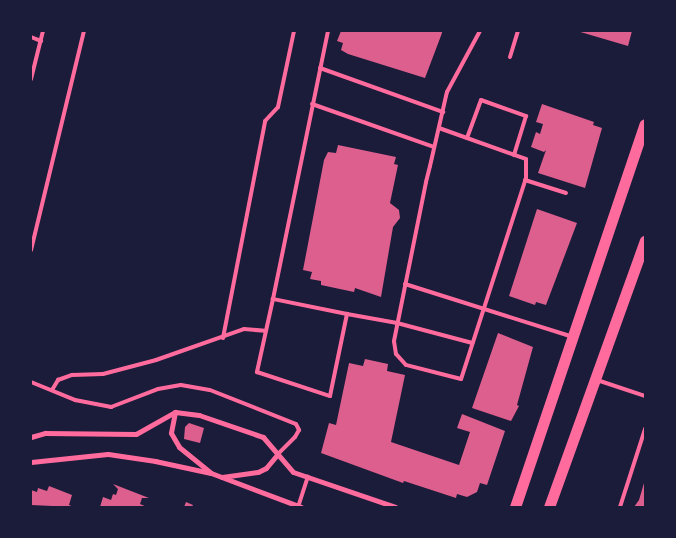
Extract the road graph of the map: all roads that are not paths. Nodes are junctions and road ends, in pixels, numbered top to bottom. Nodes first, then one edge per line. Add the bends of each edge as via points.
1 (44, 31) edge
2 (84, 31) edge
3 (294, 31) edge
4 (328, 31) edge
5 (480, 31) edge
6 (518, 31) edge
7 (31, 37) edge
8 (41, 42) junction
9 (510, 57) dead end
10 (320, 68) junction
11 (31, 79) edge
12 (312, 104) junction
13 (443, 112) junction
14 (645, 124) edge
15 (439, 128) junction
16 (467, 138) junction
17 (434, 147) junction
18 (514, 155) junction
19 (525, 180) junction
20 (566, 193) dead end
21 (645, 241) edge
22 (31, 250) edge
23 (405, 284) junction
24 (273, 299) junction
25 (483, 309) junction
26 (347, 314) junction
27 (397, 323) junction
28 (265, 331) junction
29 (572, 336) junction
30 (223, 338) junction
31 (472, 343) junction
32 (595, 380) junction
33 (31, 382) edge
34 (52, 390) junction
35 (645, 396) edge
36 (175, 412) junction
37 (645, 429) edge
38 (31, 437) edge
39 (277, 455) junction
40 (31, 462) edge
41 (211, 473) junction
42 (308, 476) junction
43 (222, 477) junction
44 (299, 506) edge
45 (395, 507) edge
46 (514, 507) edge
47 (549, 507) edge
48 (620, 507) edge

1 - 8 lane
2 - 22 lane
3 - 30 lane via 278,107 265,121
4 - 10 lane
5 - 13 lane via 448,92
6 - 9 lane
7 - 8 lane
8 - 11 lane
10 - 12 lane
10 - 13 lane
12 - 17 lane
12 - 24 lane
13 - 15 lane
14 - 29 main road
15 - 16 lane
15 - 17 lane
16 - 18 lane
16 - 18 lane via 481,100 526,116
17 - 23 lane
18 - 19 lane via 526,159
19 - 20 lane
19 - 25 lane
21 - 32 main road
23 - 25 lane
23 - 27 lane
24 - 26 lane
24 - 28 lane
25 - 29 lane
25 - 31 lane
26 - 27 lane
26 - 28 lane via 330,396 257,372
27 - 31 lane
27 - 31 lane via 395,348 406,365 460,379
28 - 30 lane via 244,329
29 - 46 main road
30 - 34 lane via 103,374 72,375 58,380
32 - 35 lane
32 - 47 main road
33 - 34 lane
34 - 39 lane via 75,400 111,407 158,389 181,385 210,390 296,424 299,430 296,437
36 - 38 street via 136,434 45,432
36 - 39 street via 199,415 247,429 263,437
36 - 41 street via 171,433 175,440
37 - 48 lane
39 - 42 street via 294,472
39 - 43 street via 258,472
40 - 41 street via 108,454
41 - 43 street
42 - 44 lane
42 - 45 street
43 - 44 street

